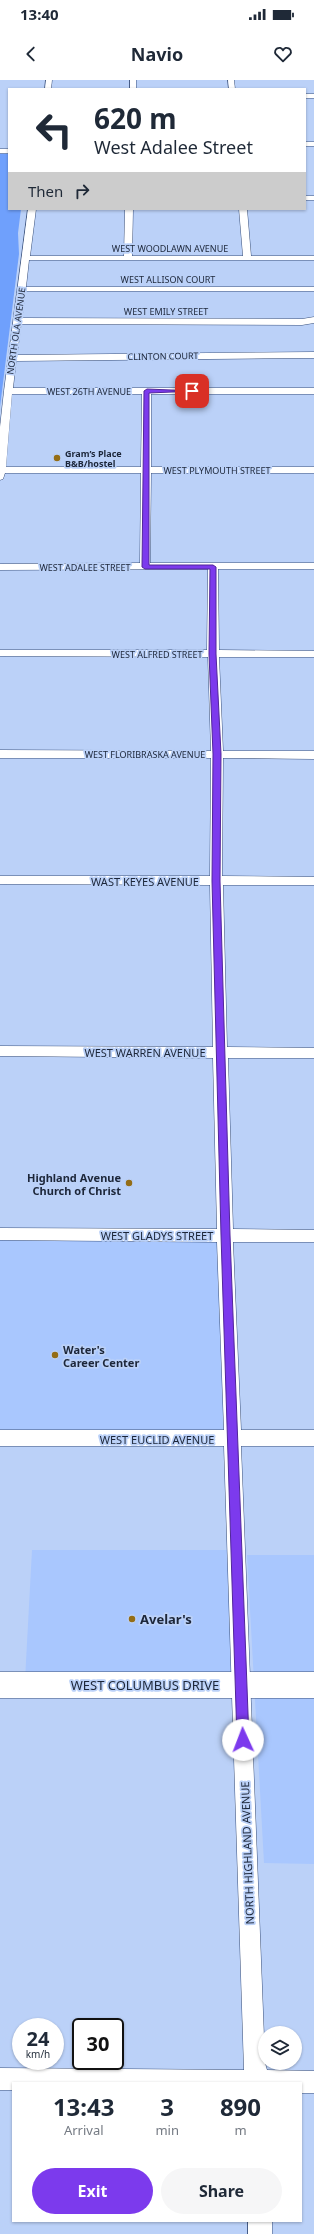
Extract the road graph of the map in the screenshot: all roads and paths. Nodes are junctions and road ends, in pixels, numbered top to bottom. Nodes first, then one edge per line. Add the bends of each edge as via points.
1 (32, 210) edge
2 (129, 210) edge
3 (243, 210) edge
4 (26, 258) junction
5 (128, 258) junction
6 (247, 258) junction
7 (314, 258) edge
8 (22, 289) junction
9 (314, 289) edge
10 (314, 320) edge
11 (18, 321) junction
12 (314, 355) edge
13 (13, 358) junction
14 (8, 391) junction
15 (147, 391) junction
16 (314, 391) edge
17 (145, 470) junction
18 (314, 470) edge
19 (0, 472) edge
20 (314, 566) edge
21 (0, 567) edge
22 (145, 567) junction
23 (213, 567) junction
24 (0, 653) edge
25 (213, 654) junction
26 (314, 654) edge
27 (0, 754) edge
28 (217, 754) junction
29 (314, 754) edge
30 (0, 880) edge
31 (216, 881) junction
32 (314, 881) edge
33 (0, 1051) edge
34 (221, 1053) junction
35 (314, 1053) edge
36 (0, 1234) edge
37 (225, 1235) junction
38 (314, 1236) edge
39 (0, 1438) edge
40 (314, 1438) edge
41 (232, 1439) junction
42 (0, 1685) edge
43 (241, 1685) junction
44 (314, 1685) edge
45 (0, 2080) edge
46 (256, 2082) edge
47 (314, 2082) edge
48 (260, 2222) edge
49 (260, 2234) edge

1 - 4 street, NORTH OLA AVENUE
2 - 5 street
3 - 6 street
4 - 5 street, WEST WOODLAWN AVENUE
4 - 8 street, NORTH OLA AVENUE
5 - 6 street, WEST WOODLAWN AVENUE
6 - 7 street, WEST WOODLAWN AVENUE
8 - 9 street, WEST ALLISON COURT
8 - 11 street, NORTH OLA AVENUE
10 - 11 street, WEST EMILY STREET
11 - 13 street, NORTH OLA AVENUE
12 - 13 street, CLINTON COURT
13 - 14 street, NORTH OLA AVENUE
14 - 15 street, WEST 26TH AVENUE
14 - 19 street, NORTH OLA AVENUE
15 - 16 street, WEST 26TH AVENUE
15 - 17 street
17 - 18 street, WEST PLYMOUTH STREET
17 - 19 street, WEST PLYMOUTH STREET
17 - 22 street
20 - 23 street, WEST ADALEE STREET
21 - 22 street, WEST ADALEE STREET
22 - 23 street, WEST ADALEE STREET
23 - 25 street, NORTH HIGHLAND AVENUE
24 - 25 street, WEST ALFRED STREET
25 - 26 street, WEST ALFRED STREET
25 - 28 street, NORTH HIGHLAND AVENUE
27 - 28 street, WEST FLORIBRASKA AVENUE
28 - 29 street, WEST FLORIBRASKA AVENUE
28 - 31 street, NORTH HIGHLAND AVENUE
30 - 31 street, WAST KEYES AVENUE
31 - 32 street, WAST KEYES AVENUE
31 - 34 street, NORTH HIGHLAND AVENUE
33 - 34 street, WEST WARREN AVENUE
34 - 35 street, WEST WARREN AVENUE
34 - 37 street, NORTH HIGHLAND AVENUE
36 - 37 street, WEST GLADYS STREET
37 - 38 street, WEST GLADYS STREET
37 - 41 street, NORTH HIGHLAND AVENUE
39 - 41 street, WEST EUCLID AVENUE
40 - 41 street, WEST EUCLID AVENUE
41 - 43 street, NORTH HIGHLAND AVENUE
42 - 43 main road, WEST COLUMBUS DRIVE
43 - 44 main road, WEST COLUMBUS DRIVE
43 - 46 street, NORTH HIGHLAND AVENUE
45 - 46 street
46 - 47 street
48 - 49 street

